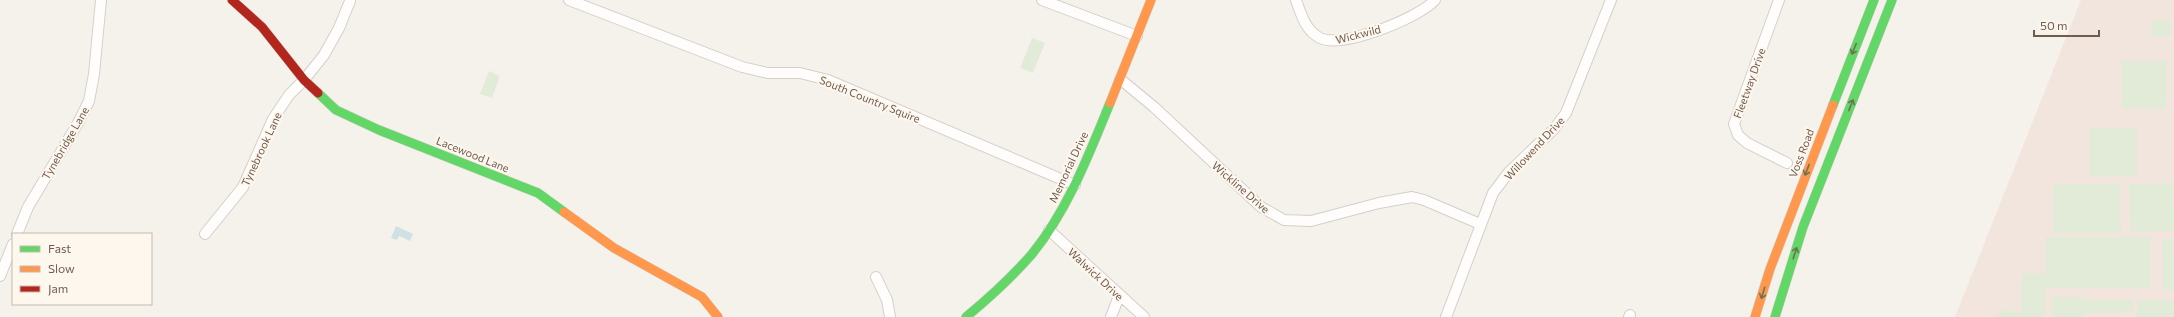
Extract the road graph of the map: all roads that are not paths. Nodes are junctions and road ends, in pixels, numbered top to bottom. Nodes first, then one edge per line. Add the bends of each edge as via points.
1 (102, 0) edge
2 (232, 0) edge
3 (569, 0) edge
4 (1042, 0) edge
5 (1151, 0) edge
6 (1296, 0) edge
7 (1435, 0) edge
8 (1611, 0) edge
9 (1779, 0) edge
10 (1874, 0) edge
11 (1892, 0) edge
12 (350, 1) edge
13 (1865, 23) junction
14 (1880, 30) junction
15 (1137, 36) junction
16 (1120, 79) junction
17 (304, 80) junction
18 (1826, 120) junction
19 (1842, 128) junction
20 (1787, 163) dead end
21 (1075, 185) junction
22 (1480, 224) junction
23 (1049, 230) junction
24 (17, 233) edge
25 (205, 234) dead end
26 (12, 246) edge
27 (0, 276) edge
28 (876, 277) dead end
29 (1119, 296) junction
30 (1758, 316) edge
31 (718, 317) edge
32 (890, 317) edge
33 (966, 317) edge
34 (1111, 317) edge
35 (1144, 317) edge
36 (1446, 317) edge
37 (1775, 317) edge

1 - 24 street, Tynebridge Lane via 89,100 28,206
2 - 17 street, Lacewood Lane via 262,27
3 - 21 street, South Country Squire via 742,67 768,73 800,73 828,80
4 - 15 street
5 - 15 street, Memorial Drive
6 - 7 street, Wickwild via 1308,28 1319,37 1330,41 1405,21
8 - 22 street, Willowend Drive via 1566,113 1554,129 1509,172 1493,193
9 - 20 street, Fleetway Drive via 1734,124 1738,136 1747,143
10 - 13 street, Voss Road
11 - 14 street
12 - 17 street, Tynebrook Lane via 324,55
13 - 14 street
13 -> 18 street, Voss Road
19 -> 14 street
15 - 16 street, Memorial Drive
16 - 21 street, Memorial Drive
16 - 22 street, Wickline Drive via 1154,107 1261,207 1284,220 1311,221 1412,197
17 - 25 street, Tynebrook Lane via 289,95 273,119 243,187
17 - 31 street, Lacewood Lane via 336,110 379,130 538,193 614,248 702,297
18 - 19 street
18 -> 30 street, Voss Road via 1770,269
37 -> 19 street via 1803,227
21 - 23 street, Memorial Drive
22 - 36 street, Willowend Drive
23 - 29 street, Walwick Drive
23 - 33 street, Memorial Drive via 1010,278
26 - 27 street
28 - 32 street via 887,300
29 - 34 street
29 - 35 street, Walwick Drive

